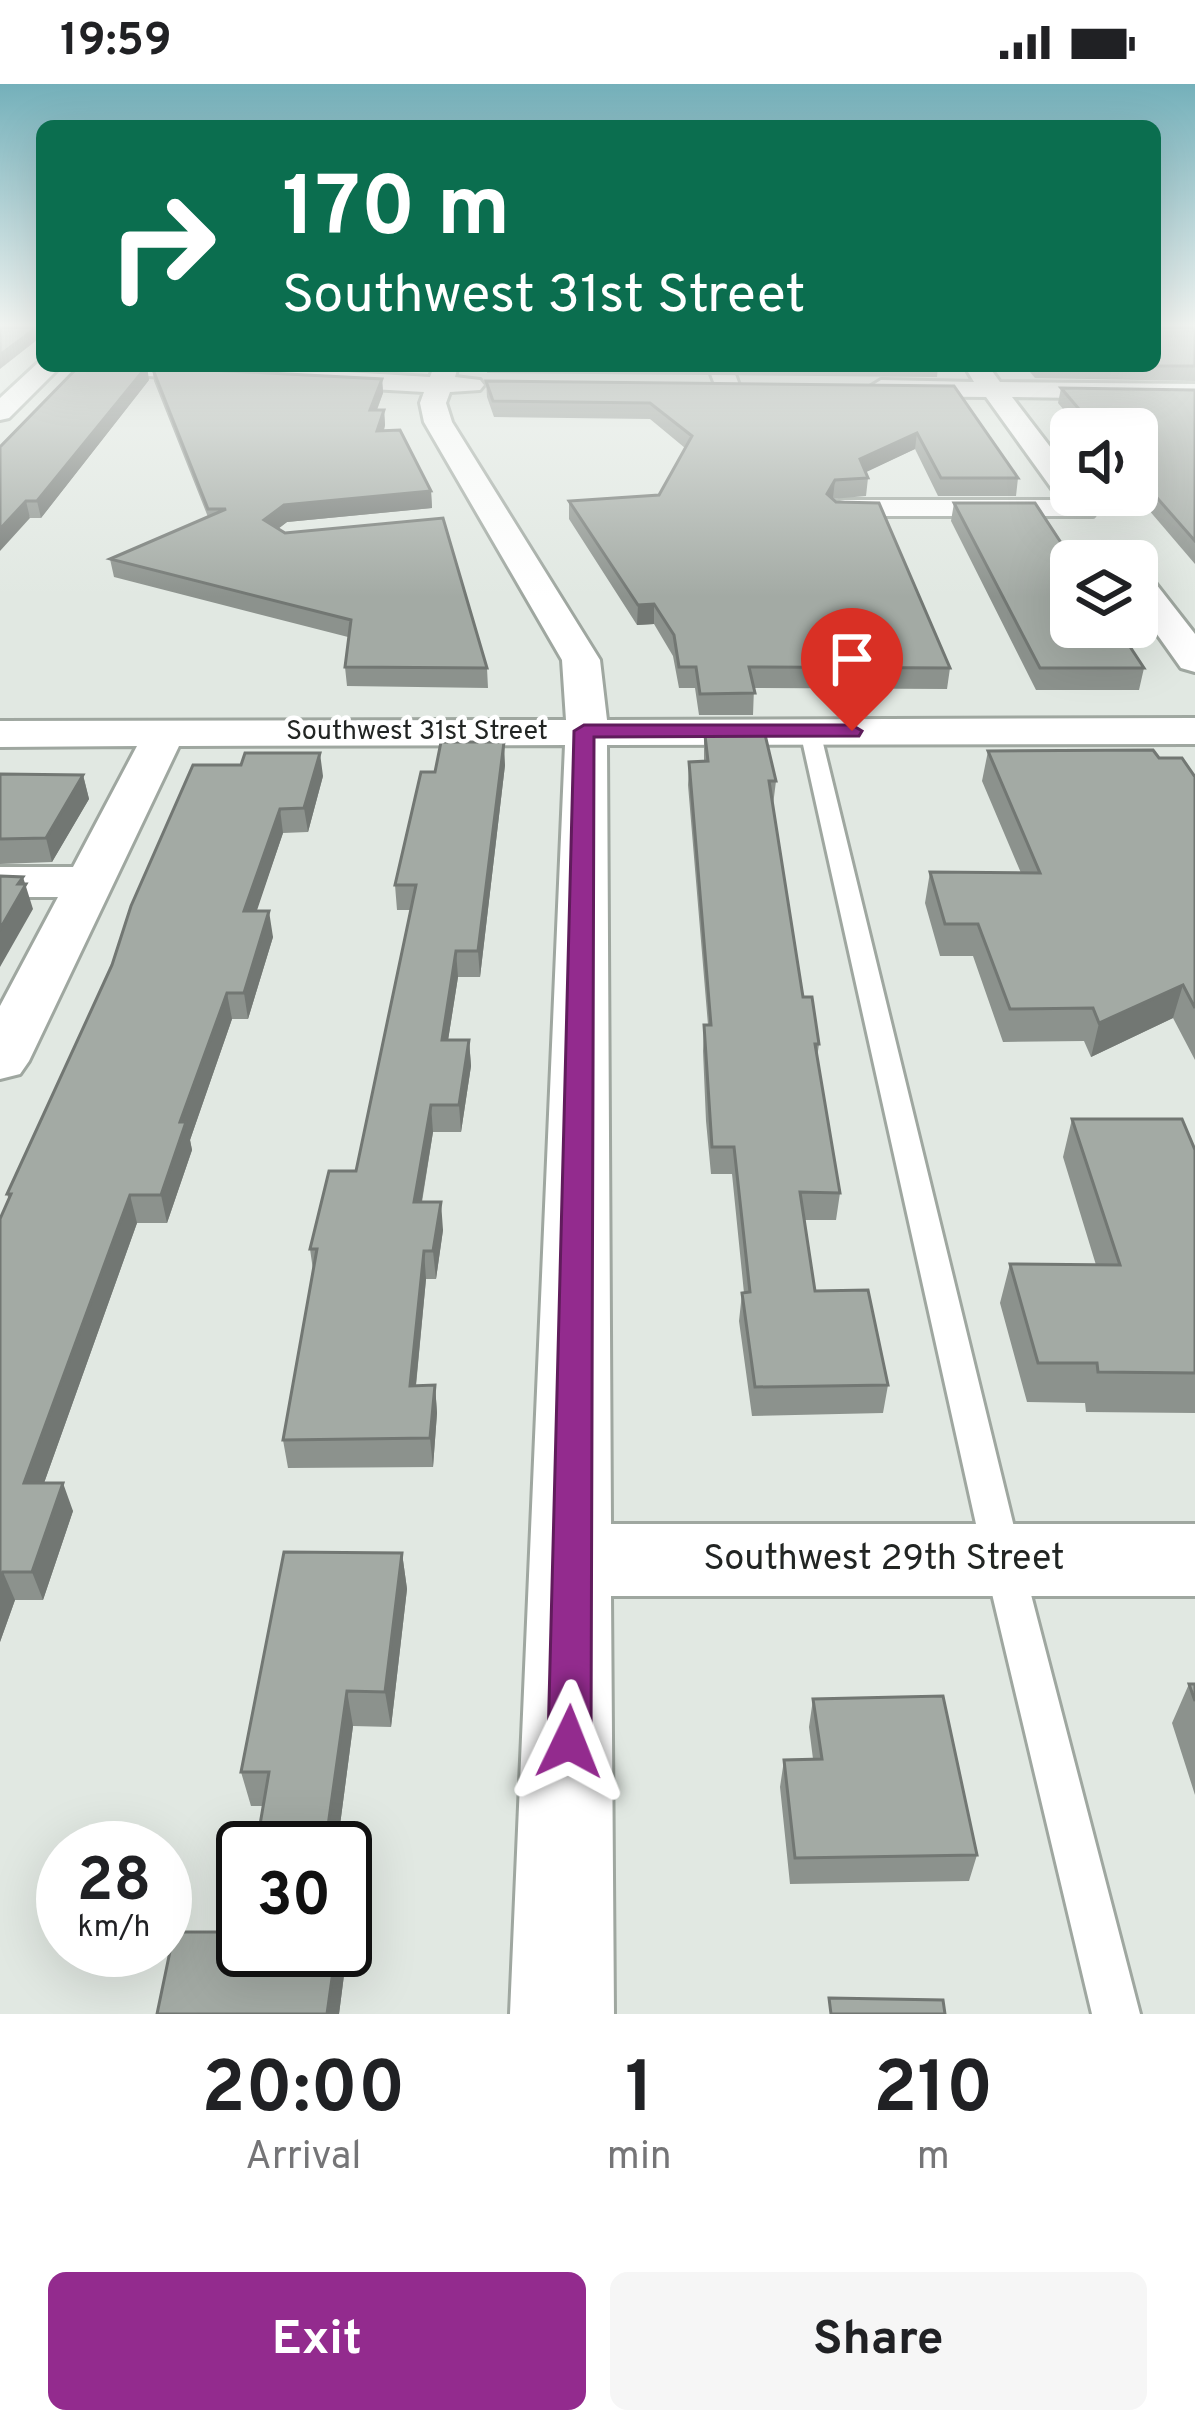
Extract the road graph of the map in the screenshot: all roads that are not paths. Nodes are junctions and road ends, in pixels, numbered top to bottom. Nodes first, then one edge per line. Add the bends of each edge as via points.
1 (437, 417) edge
2 (1014, 417) edge
3 (1050, 466) edge
4 (1050, 506) edge
5 (845, 508) edge
6 (1158, 610) edge
7 (1195, 660) edge
8 (584, 731) junction
9 (810, 731) junction
10 (1195, 731) edge
11 (0, 734) edge
12 (164, 734) junction
13 (0, 882) edge
14 (89, 882) junction
15 (0, 1061) edge
16 (574, 1560) junction
17 (1004, 1560) junction
18 (1195, 1560) edge
19 (562, 2014) edge
20 (1116, 2014) edge

1 - 8 street via 472,518 581,660
2 - 3 street
4 - 5 street
6 - 7 street
8 - 9 street, Southwest 31st Street
8 - 12 street, Southwest 31st Street
8 - 16 street
9 - 10 street, Southwest 31st Street
9 - 17 lane
11 - 12 street, Southwest 31st Street
12 - 14 street
13 - 14 street
14 - 15 street
16 - 17 street, Southwest 29th Street
16 - 19 street
17 - 18 street, Southwest 29th Street
17 - 20 lane

